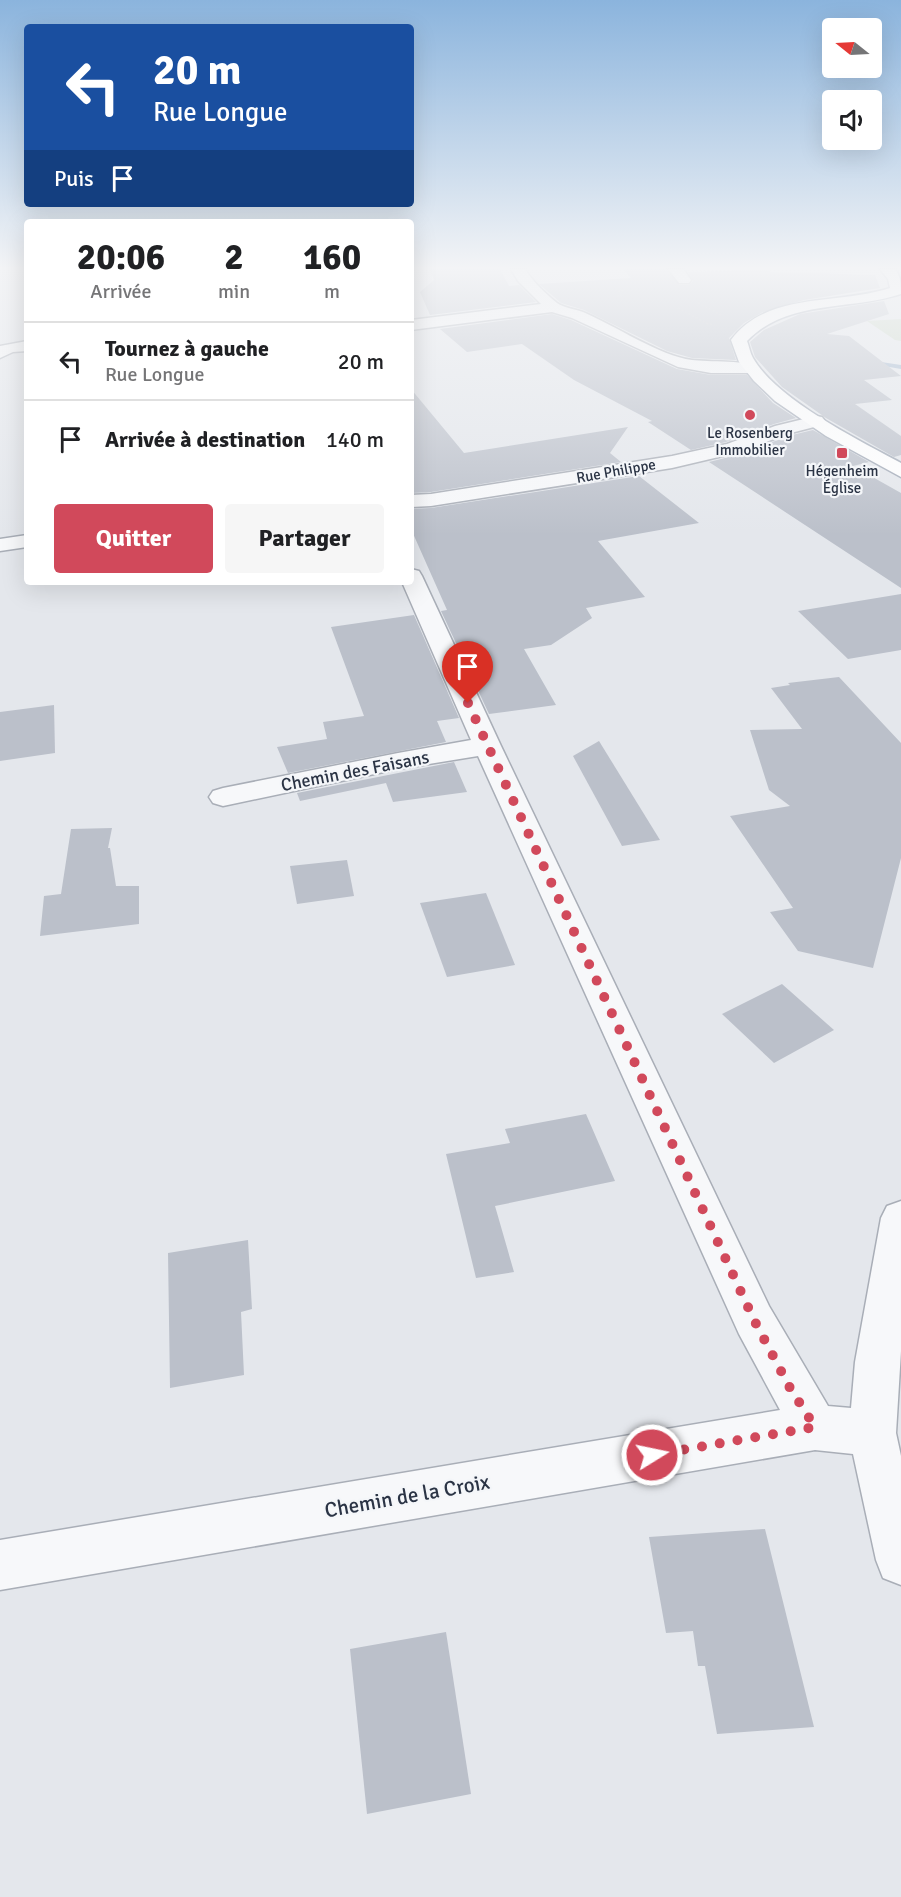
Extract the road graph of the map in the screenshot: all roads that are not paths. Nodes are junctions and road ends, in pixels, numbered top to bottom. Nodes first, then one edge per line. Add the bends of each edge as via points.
1 (670, 358) edge
2 (745, 358) edge
3 (751, 368) junction
4 (816, 422) junction
5 (901, 471) edge
6 (414, 501) edge
7 (24, 541) edge
8 (0, 545) edge
9 (414, 583) edge
10 (487, 746) junction
11 (223, 797) dead end
12 (901, 1218) edge
13 (815, 1427) junction
14 (873, 1433) junction
15 (901, 1560) edge
16 (0, 1565) edge

1 - 3 street via 711,368
2 - 3 main road
3 - 4 main road via 782,398
4 - 5 main road
4 - 6 street, Rue Philippe via 672,462
7 - 8 street
9 - 10 street
10 - 11 street, Chemin des Faisans
10 - 13 street via 754,1320
12 - 14 street via 877,1362
13 - 14 street, Chemin de la Croix
13 - 16 street, Chemin de la Croix
14 - 15 street

